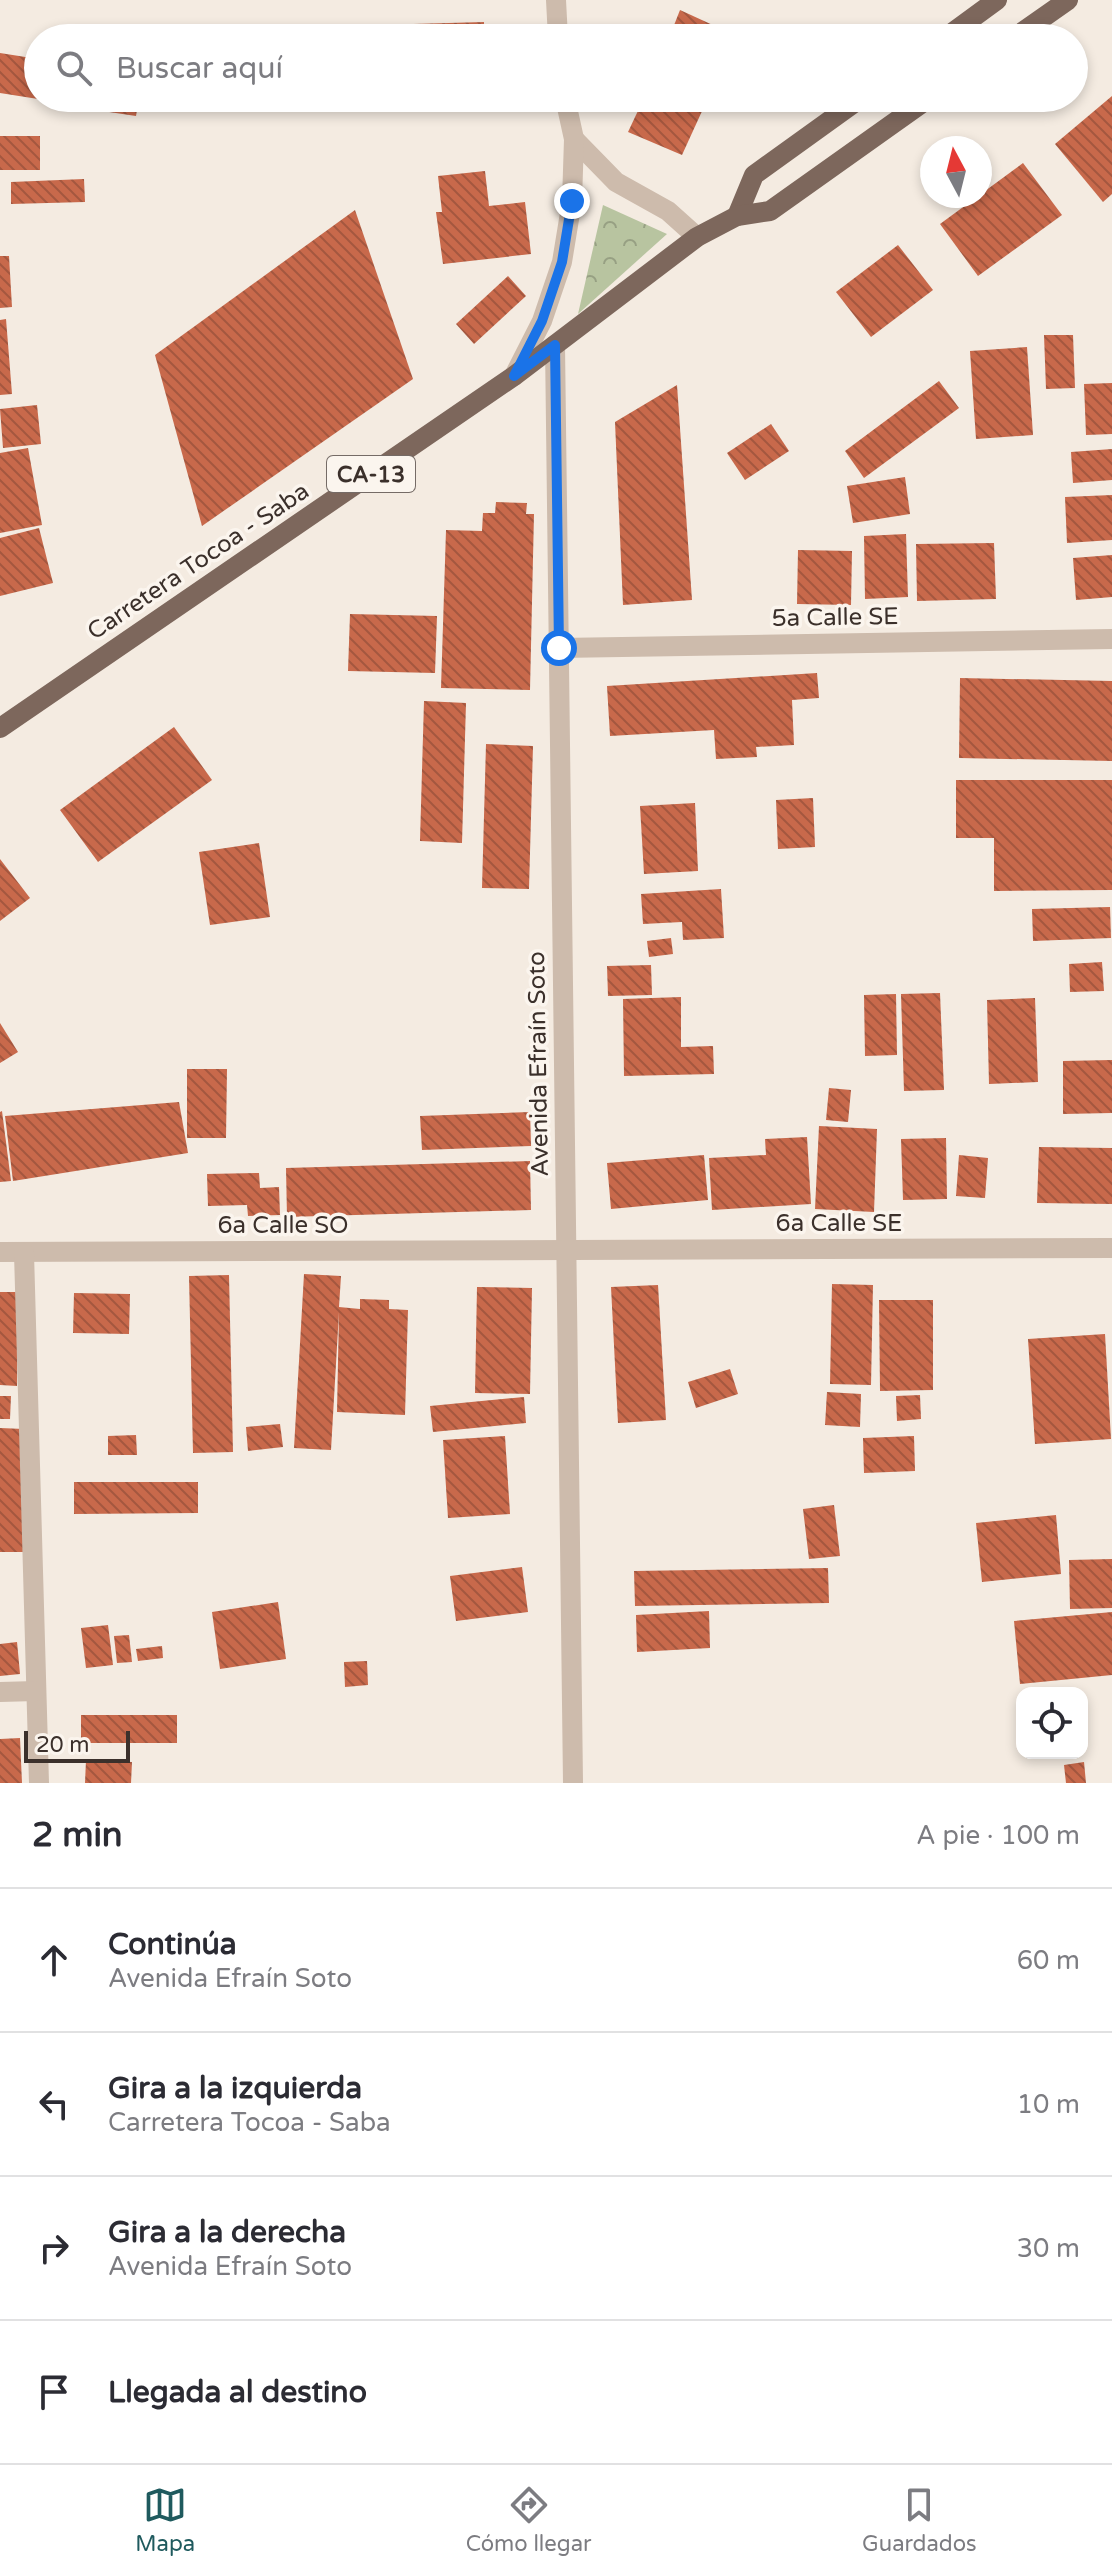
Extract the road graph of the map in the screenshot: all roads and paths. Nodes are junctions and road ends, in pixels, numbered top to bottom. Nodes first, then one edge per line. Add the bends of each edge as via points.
1 (556, 0) edge
2 (997, 0) edge
3 (1068, 0) edge
4 (557, 24) edge
5 (964, 24) edge
6 (1034, 24) edge
7 (568, 112) edge
8 (842, 112) edge
9 (909, 112) edge
10 (574, 139) junction
11 (737, 216) junction
12 (697, 237) junction
13 (555, 345) junction
14 (514, 376) junction
15 (1112, 639) edge
16 (559, 648) junction
17 (0, 728) edge
18 (1112, 1248) edge
19 (567, 1249) junction
20 (0, 1252) edge
21 (24, 1253) junction
22 (36, 1691) junction
23 (0, 1692) edge
24 (39, 1783) edge
25 (573, 1783) edge

1 - 4 street
2 - 5 main road
3 - 6 main road
7 - 10 street
8 - 11 main road via 754,175
9 - 11 main road, Carretera Tocoa - Saba / CA-13 via 770,211
10 - 12 street via 616,182 668,211
10 - 14 street via 572,201 562,262 542,321
11 - 12 main road, Carretera Tocoa - Saba / CA-13
12 - 13 main road, Carretera Tocoa - Saba / CA-13
13 - 14 main road, Carretera Tocoa - Saba / CA-13
13 - 16 street, Avenida Efraín Soto
14 - 17 main road, Carretera Tocoa - Saba / CA-13
15 - 16 street, 5a Calle SE
16 - 19 street, Avenida Efraín Soto
18 - 19 street, 6a Calle SE
19 - 21 street, 6a Calle SO
19 - 25 street, Avenida Efraín Soto
20 - 21 street, 6a Calle SO
21 - 22 street
22 - 23 street
22 - 24 street

